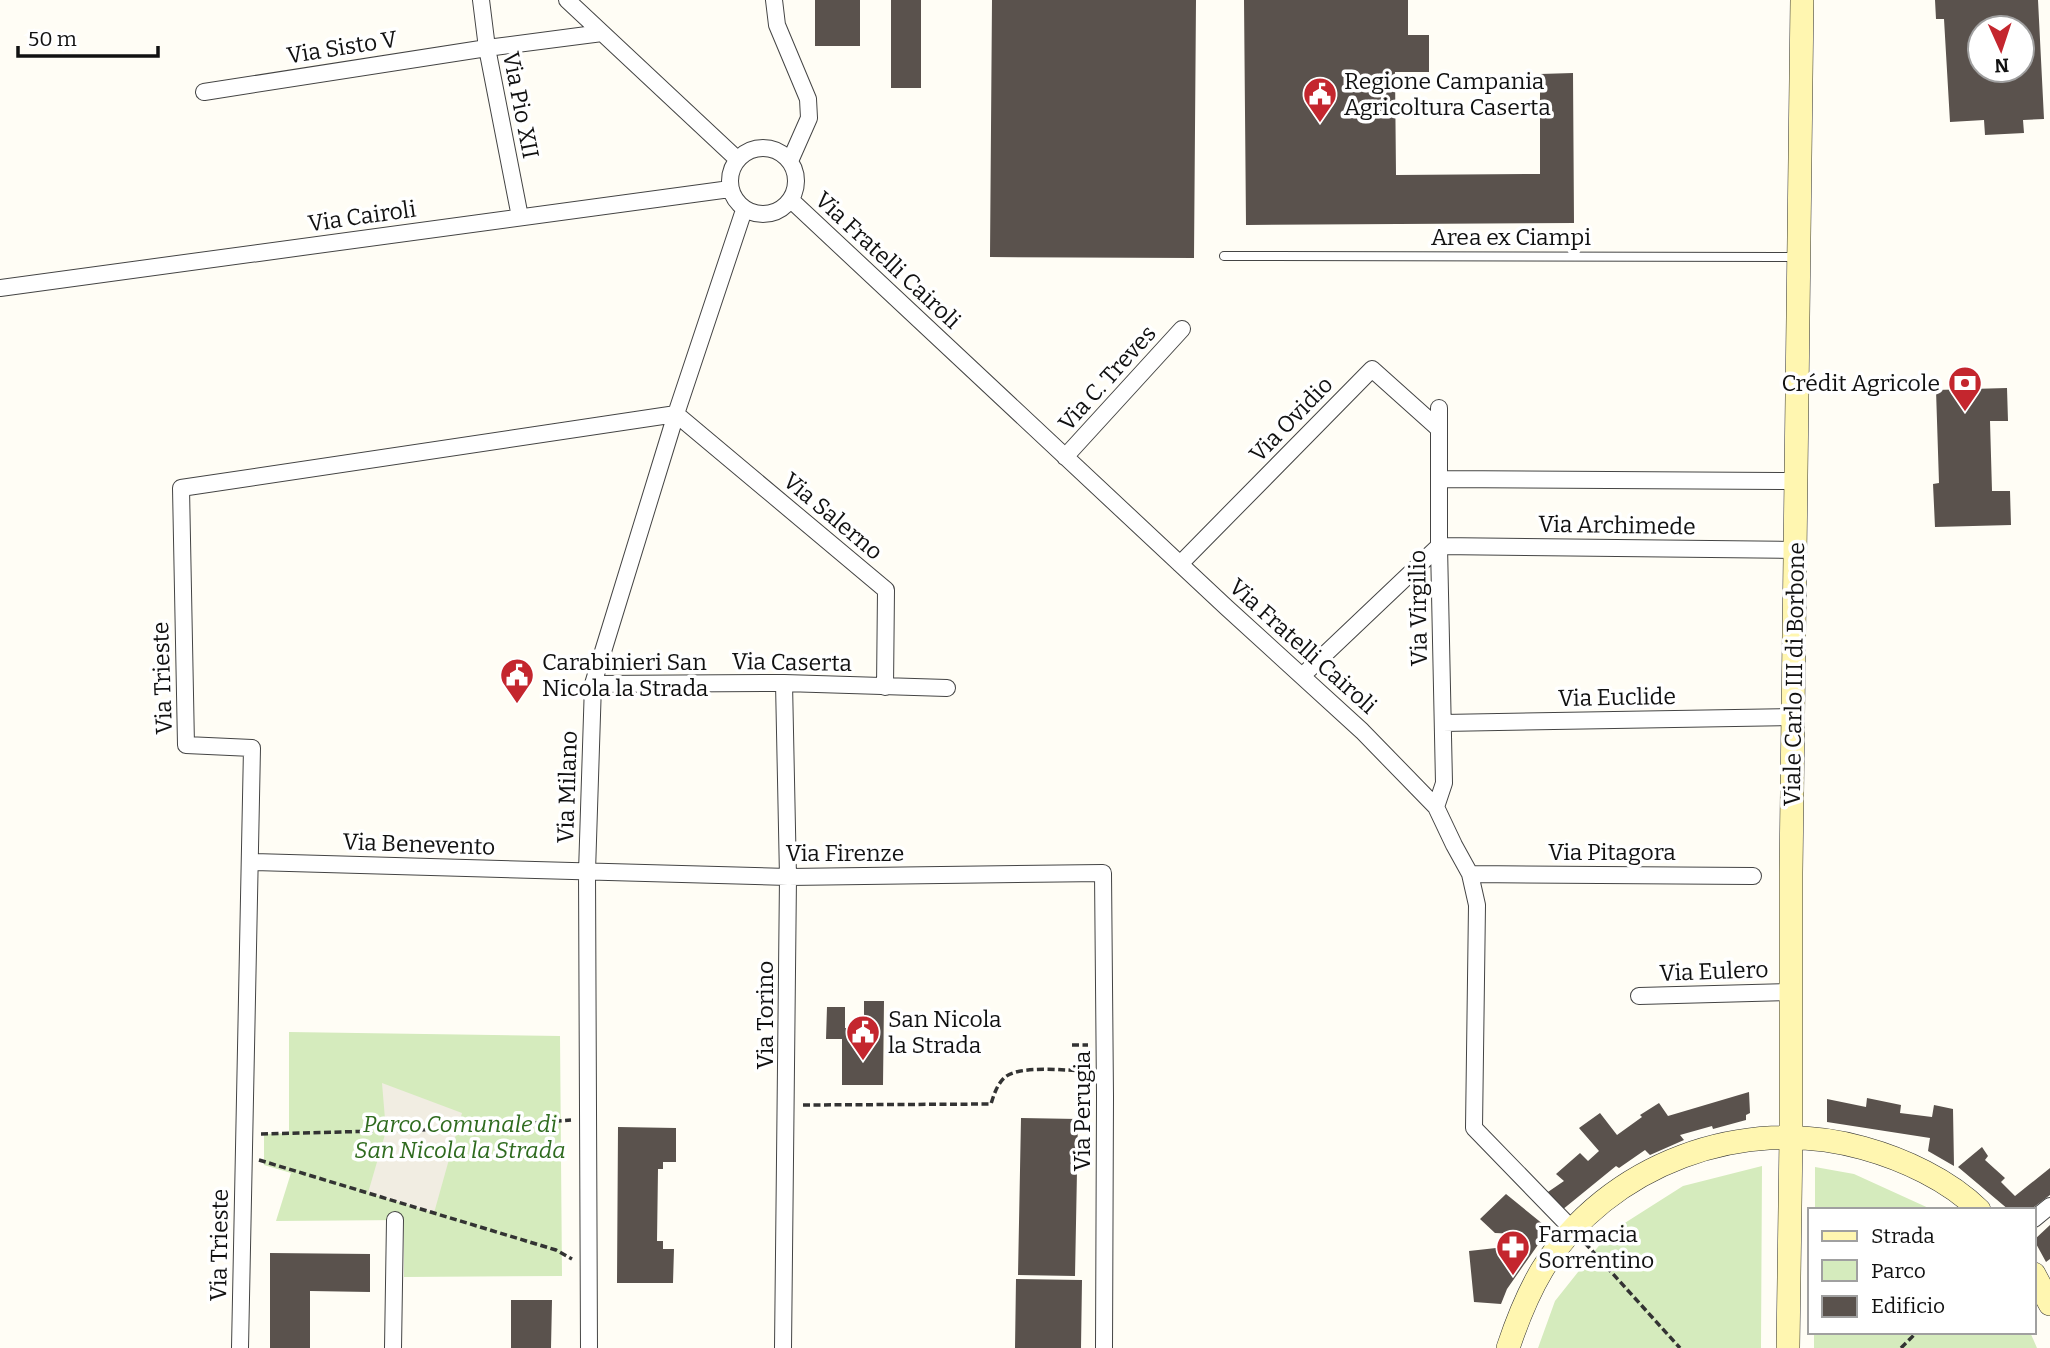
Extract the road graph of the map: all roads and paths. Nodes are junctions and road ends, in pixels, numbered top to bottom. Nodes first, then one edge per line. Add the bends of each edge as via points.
1 (481, 0) edge
2 (567, 0) edge
3 (774, 0) edge
4 (1802, 0) edge
5 (602, 33) junction
6 (487, 48) junction
7 (204, 92) dead end
8 (737, 159) junction
9 (790, 161) junction
10 (730, 189) junction
11 (791, 200) junction
12 (744, 210) junction
13 (520, 217) junction
14 (1224, 256) dead end
15 (1799, 257) junction
16 (0, 288) edge
17 (1182, 329) dead end
18 (1439, 408) dead end
19 (676, 414) junction
20 (1439, 429) junction
21 (1065, 457) junction
22 (1439, 479) junction
23 (1796, 481) junction
24 (1439, 546) junction
25 (1795, 550) junction
26 (1180, 564) junction
27 (1302, 676) junction
28 (785, 683) junction
29 (593, 684) junction
30 (885, 687) junction
31 (947, 688) dead end
32 (1793, 717) junction
33 (1443, 723) junction
34 (1436, 807) junction
35 (250, 862) junction
36 (587, 872) junction
37 (1103, 873) joint
38 (1470, 874) junction
39 (1753, 876) dead end
40 (788, 877) junction
41 (1791, 992) junction
42 (1639, 996) dead end
43 (1105, 1071) junction
44 (787, 1105) junction
45 (588, 1120) junction
46 (245, 1134) junction
47 (1791, 1136) junction
48 (244, 1155) junction
49 (2050, 1206) edge
50 (1976, 1208) edge
51 (2036, 1217) edge
52 (395, 1220) dead end
53 (1573, 1230) junction
54 (589, 1268) junction
55 (2036, 1278) edge
56 (2050, 1304) edge
57 (1915, 1334) edge
58 (240, 1348) edge
59 (393, 1348) edge
60 (589, 1348) edge
61 (783, 1348) edge
62 (1104, 1348) edge
63 (1508, 1348) edge
64 (1680, 1348) edge
65 (1788, 1348) edge
66 (1901, 1348) edge

1 - 6 street, Via Pio XII
2 - 5 street
3 - 9 street via 776,25 808,99 809,118
4 - 15 main road, Viale Carlo III di Borbone
5 - 6 street, Via Sisto V
5 - 8 street
6 - 7 street, Via Sisto V
6 - 13 street, Via Pio XII
8 - 9 street via 758,148 770,148
8 - 10 street via 730,173
9 - 11 street via 797,180
10 - 12 street
10 - 13 street, Via Cairoli
11 - 12 street via 769,215
11 - 21 street, Via Fratelli Cairoli
12 - 19 street, Via Milano
13 - 16 street, Via Cairoli
14 - 15 lane, Area ex Ciampi
15 - 23 main road, Viale Carlo III di Borbone
17 - 21 street, Via C. Treves
18 - 20 street, Via Virgilio
19 - 29 street, Via Milano
19 - 30 street, Via Salerno via 886,590
19 - 35 street, Via Trieste via 181,488 186,745 252,748
20 - 22 street, Via Virgilio
20 - 26 street, Via Ovidio via 1372,369
21 - 26 street, Via Fratelli Cairoli
22 - 23 street
22 - 24 street, Via Virgilio
23 - 25 main road, Viale Carlo III di Borbone
24 - 25 street, Via Archimede
24 - 27 street
24 - 33 street, Via Virgilio
25 - 32 main road, Viale Carlo III di Borbone
26 - 27 street, Via Fratelli Cairoli
27 - 34 street, Via Fratelli Cairoli
28 - 29 street, Via Caserta
28 - 30 street, Via Caserta
28 - 40 street, Via Torino
29 - 36 street, Via Milano
30 - 31 street, Via Caserta
32 - 33 street, Via Euclide
32 - 41 main road, Viale Carlo III di Borbone
33 - 34 street, Via Virgilio via 1444,783
34 - 38 street, Via Fratelli Cairoli
35 - 36 street, Via Benevento
35 - 46 street, Via Trieste
36 - 40 street, Via Firenze
36 - 45 street, Via Milano
37 - 40 street, Via Firenze
37 - 43 street, Via Perugia
38 - 39 street, Via Pitagora
38 - 53 street, Via Fratelli Cairoli via 1477,905 1475,1128
40 - 44 street, Via Torino
41 - 42 street, Via Eulero
41 - 47 main road, Viale Carlo III di Borbone
43 - 44 path via 1021,1070 1005,1076 991,1104
43 - 62 street, Via Perugia
44 - 61 street, Via Torino
45 - 46 path via 458,1129
45 - 54 street, Via Milano
46 - 48 street, Via Trieste
47 - 50 main road via 1841,1141 1889,1155 1934,1176
47 - 53 main road via 1710,1147 1672,1160 1602,1202
47 - 65 main road, Viale Carlo III di Borbone
48 - 54 path via 556,1250
48 - 58 street, Via Trieste
49 - 51 street
52 - 59 street
53 - 63 main road via 1543,1269 1520,1312
53 - 64 path
54 - 60 street, Via Milano
55 - 56 main road
57 - 66 path

